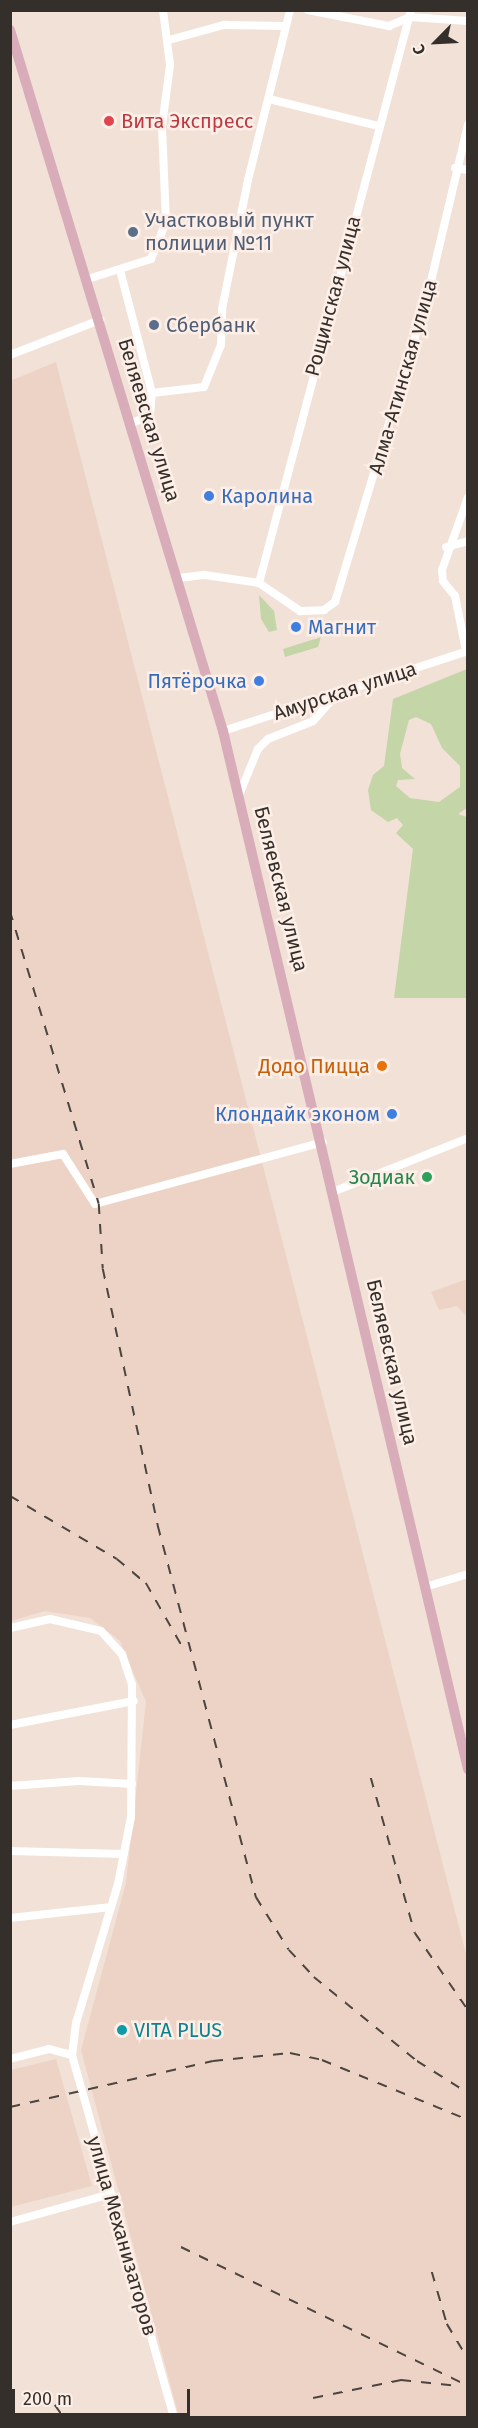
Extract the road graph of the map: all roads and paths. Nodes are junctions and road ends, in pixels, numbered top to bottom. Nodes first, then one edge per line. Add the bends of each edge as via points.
1 (163, 10) edge
2 (290, 10) edge
3 (308, 10) edge
4 (411, 14) edge
5 (468, 21) edge
6 (283, 26) junction
7 (10, 30) edge
8 (169, 40) junction
9 (13, 49) edge
10 (269, 99) junction
11 (468, 125) edge
12 (378, 126) junction
13 (455, 168) junction
14 (468, 170) edge
15 (120, 270) junction
16 (88, 279) junction
17 (100, 320) junction
18 (10, 355) edge
19 (152, 393) junction
20 (130, 424) junction
21 (468, 497) edge
22 (465, 515) edge
23 (468, 541) edge
24 (446, 548) junction
25 (179, 578) junction
26 (259, 583) junction
27 (467, 651) edge
28 (339, 692) junction
29 (223, 731) junction
30 (239, 795) junction
31 (468, 1138) edge
32 (323, 1142) junction
33 (10, 1164) edge
34 (335, 1191) junction
35 (468, 1574) edge
36 (425, 1587) junction
37 (10, 1628) edge
38 (134, 1701) junction
39 (10, 1725) edge
40 (464, 1732) edge
41 (468, 1769) edge
42 (132, 1784) junction
43 (10, 1786) edge
44 (10, 1851) edge
45 (124, 1854) junction
46 (111, 1907) junction
47 (10, 1918) edge
48 (72, 2055) junction
49 (10, 2059) edge
50 (111, 2194) junction
51 (10, 2222) edge
52 (174, 2418) edge

1 - 8 street
2 - 6 street
3 - 4 street via 389,26
4 - 5 street
4 - 12 street, Рощинская улица
6 - 8 street via 224,25
6 - 10 street
7 - 9 main road, Беляевская улица
8 - 15 street via 162,126 166,222 151,259
9 - 16 main road, Беляевская улица
10 - 12 street
10 - 19 street via 222,309 221,345 204,387
11 - 13 street, Алма-Атинская улица
12 - 26 street, Рощинская улица
13 - 14 street
13 - 26 street, Алма-Атинская улица via 427,298 341,591 324,610 313,612 289,605
15 - 16 street
15 - 19 street
16 - 17 main road, Беляевская улица
17 - 18 street
17 - 20 main road, Беляевская улица
19 - 20 street via 150,415
20 - 25 main road, Беляевская улица
21 - 22 street
22 - 24 street
23 - 24 street
24 - 27 street via 442,557 443,582 455,596
25 - 26 street via 205,574
25 - 29 main road, Беляевская улица
27 - 28 street, Амурская улица
28 - 29 street, Амурская улица
28 - 30 street via 313,721 268,739 258,749
29 - 30 main road, Беляевская улица
30 - 32 main road, Беляевская улица
31 - 34 street
32 - 33 street via 95,1204 63,1154
32 - 34 main road, Беляевская улица
34 - 36 main road, Беляевская улица
35 - 36 street
36 - 40 main road, Беляевская улица
37 - 38 street via 50,1619 88,1625 112,1641 129,1668
38 - 39 street
38 - 42 street
40 - 41 main road, Беляевская улица
42 - 43 street via 79,1781
42 - 45 street
44 - 45 street
45 - 46 street
46 - 47 street
46 - 48 street via 78,2013
48 - 49 street via 49,2049
48 - 50 street, улица Механизаторов
50 - 51 street
50 - 52 street, улица Механизаторов

